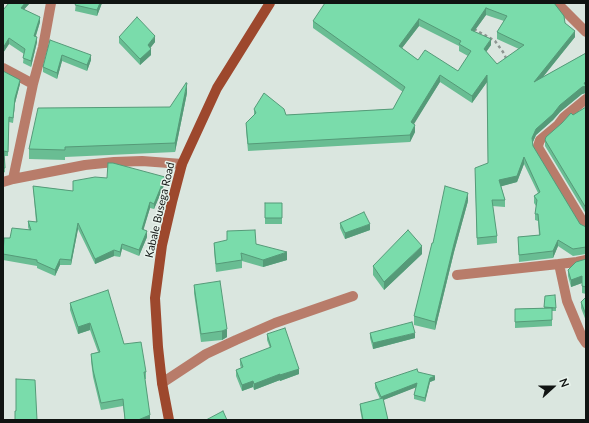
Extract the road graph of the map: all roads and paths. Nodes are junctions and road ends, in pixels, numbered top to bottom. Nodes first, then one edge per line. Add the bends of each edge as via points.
1 (51, 3) edge
2 (270, 3) edge
3 (557, 3) edge
4 (471, 26) edge
5 (586, 32) edge
6 (508, 62) edge
7 (3, 68) edge
8 (33, 84) junction
9 (586, 99) edge
10 (182, 164) junction
11 (8, 181) edge
12 (586, 227) edge
13 (586, 260) edge
14 (559, 264) junction
15 (457, 275) dead end
16 (353, 296) dead end
17 (586, 343) edge
18 (162, 383) junction
19 (169, 420) edge

1 - 8 street
2 - 10 street, Kabale Busega Road via 217,88
3 - 5 street
4 - 6 path via 495,41
7 - 8 street
8 - 11 street
9 - 12 street via 540,140 538,149
10 - 11 street via 114,162 85,165
10 - 18 street, Kabale Busega Road via 162,245 155,298
13 - 14 street
14 - 15 street
14 - 17 street via 567,301
16 - 18 street via 275,323 236,340 206,354
18 - 19 street, Kabale Busega Road

